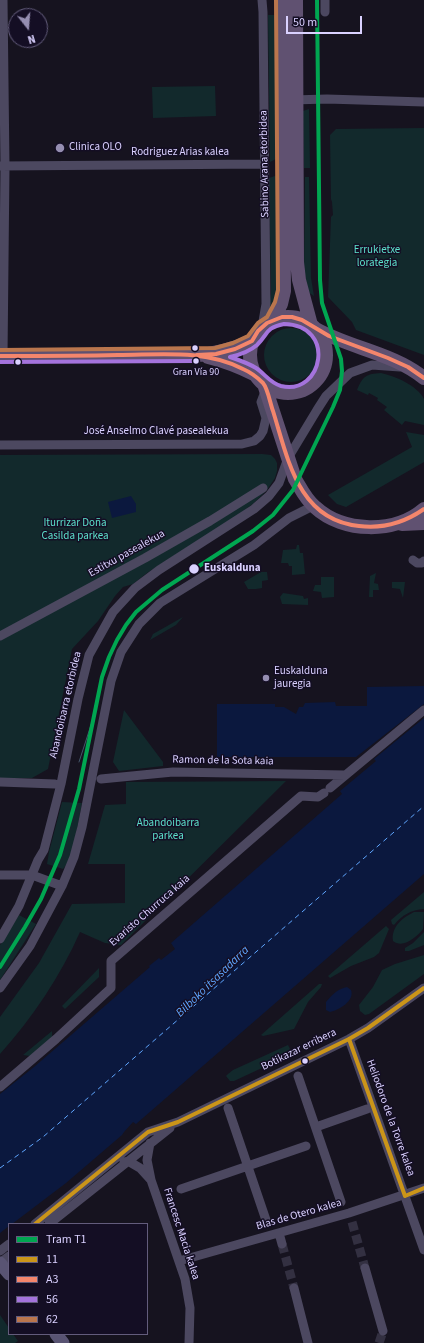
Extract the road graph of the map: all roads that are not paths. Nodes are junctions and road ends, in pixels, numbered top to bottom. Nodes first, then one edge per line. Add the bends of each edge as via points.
1 (3, 0) edge
2 (262, 0) edge
3 (282, 0) edge
4 (296, 0) edge
5 (325, 0) edge
6 (325, 12) dead end
7 (289, 100) junction
8 (424, 102) edge
9 (264, 164) junction
10 (2, 166) edge
11 (267, 324) junction
12 (313, 327) junction
13 (252, 341) junction
14 (197, 355) junction
15 (2, 356) edge
16 (408, 367) junction
17 (424, 378) edge
18 (262, 383) junction
19 (0, 445) edge
20 (288, 458) junction
21 (263, 488) dead end
22 (313, 506) junction
23 (424, 509) edge
24 (424, 523) edge
25 (396, 524) junction
26 (413, 560) dead end
27 (424, 561) edge
28 (0, 636) edge
29 (422, 712) edge
30 (345, 775) junction
31 (101, 780) dead end
32 (0, 782) edge
33 (55, 784) dead end
34 (0, 875) edge
35 (32, 875) junction
36 (62, 886) junction
37 (0, 939) edge
38 (0, 988) edge
39 (424, 988) edge
40 (349, 1039) junction
41 (298, 1076) dead end
42 (0, 1087) edge
43 (228, 1108) dead end
44 (367, 1109) dead end
45 (178, 1122) junction
46 (316, 1127) junction
47 (150, 1143) junction
48 (312, 1143) junction
49 (128, 1161) junction
50 (248, 1166) junction
51 (105, 1168) junction
52 (151, 1180) junction
53 (424, 1188) edge
54 (181, 1189) dead end
55 (405, 1196) junction
56 (341, 1202) dead end
57 (36, 1223) edge
58 (50, 1223) edge
59 (267, 1223) dead end
60 (279, 1233) junction
61 (282, 1244) tunnel mouth
62 (8, 1245) edge
63 (424, 1250) edge
64 (0, 1251) edge
65 (8, 1257) edge
66 (179, 1260) junction
67 (0, 1263) edge
68 (365, 1268) tunnel mouth
69 (8, 1273) edge
70 (294, 1288) tunnel mouth
71 (383, 1331) tunnel mouth
72 (57, 1335) edge
73 (63, 1343) edge
74 (189, 1343) edge
75 (308, 1343) edge

1 - 10 street
2 - 9 street, Sabino Arana etorbidea
3 - 7 main road, Sabino Arana etorbidea
4 - 7 main road, Sabino Arana etorbidea
5 - 6 street
7 - 8 street
7 - 11 main road, Sabino Arana etorbidea via 284,291 281,304
7 - 12 main road, Sabino Arana etorbidea via 297,262 299,280
9 - 10 street, Rodriguez Arias kalea
9 - 11 street, Sabino Arana etorbidea
10 - 15 street
11 - 12 main road via 292,317
11 - 13 main road
12 - 16 main road via 329,336
12 - 18 main road via 322,338 325,349 322,371 316,380 296,392 274,390
13 - 14 main road via 235,349
13 - 18 main road via 252,368
14 - 15 main road
14 - 18 main road via 238,366
16 - 17 main road
16 - 20 street, Abandoibarra etorbidea via 372,365 350,374 326,396
18 - 19 street, José Anselmo Clavé pasealekua via 261,402 266,418 263,431 254,441 242,444
18 - 20 main road
20 - 22 main road via 296,479
20 - 35 street, Abandoibarra etorbidea via 279,483 254,510 159,570 135,588 113,612 89,655 44,850
21 - 28 street, Estitxu pasealekua via 145,558
22 - 25 main road via 322,513 348,524
22 - 36 street via 289,518 254,545 160,604 139,624 121,652 110,681 82,827 74,857
23 - 25 main road via 406,521
24 - 25 main road
26 - 27 street via 417,563
29 - 30 street, Evaristo Churruca kaia
30 - 31 street, Ramon de la Sota kaia via 173,772
30 - 42 street, Evaristo Churruca kaia via 318,797 301,796 111,960 111,988
32 - 33 street
34 - 35 street
35 - 36 street
35 - 37 street, Abandoibarra etorbidea via 19,906
36 - 38 street via 30,946
39 - 40 street, Botikazar erribera
40 - 45 street, Botikazar erribera
40 - 55 street, Heliodoro de la Torre kalea
41 - 46 street
43 - 50 street
44 - 46 street
45 - 47 street, Botikazar erribera
45 - 51 street, Botikazar erribera via 148,1132
46 - 48 street
47 - 49 street, Botikazar erribera
47 - 52 street, Francesc Macia kalea via 146,1160
48 - 50 street
48 - 56 street
49 - 51 street
49 - 52 street, Francesc Macia kalea via 140,1168
49 - 58 street, Botikazar erribera
50 - 54 street
50 - 59 street
51 - 57 street, Botikazar erribera
52 - 66 street, Francesc Macia kalea
53 - 55 street, Blas de Otero kalea
55 - 60 street, Blas de Otero kalea via 351,1217
55 - 63 street, Heliodoro de la Torre kalea
60 - 61 street
60 - 66 street, Blas de Otero kalea
62 - 64 street
65 - 67 street
66 - 74 street, Francesc Macia kalea via 190,1308
67 - 69 main road
68 - 71 street
70 - 75 street
72 - 73 main road

